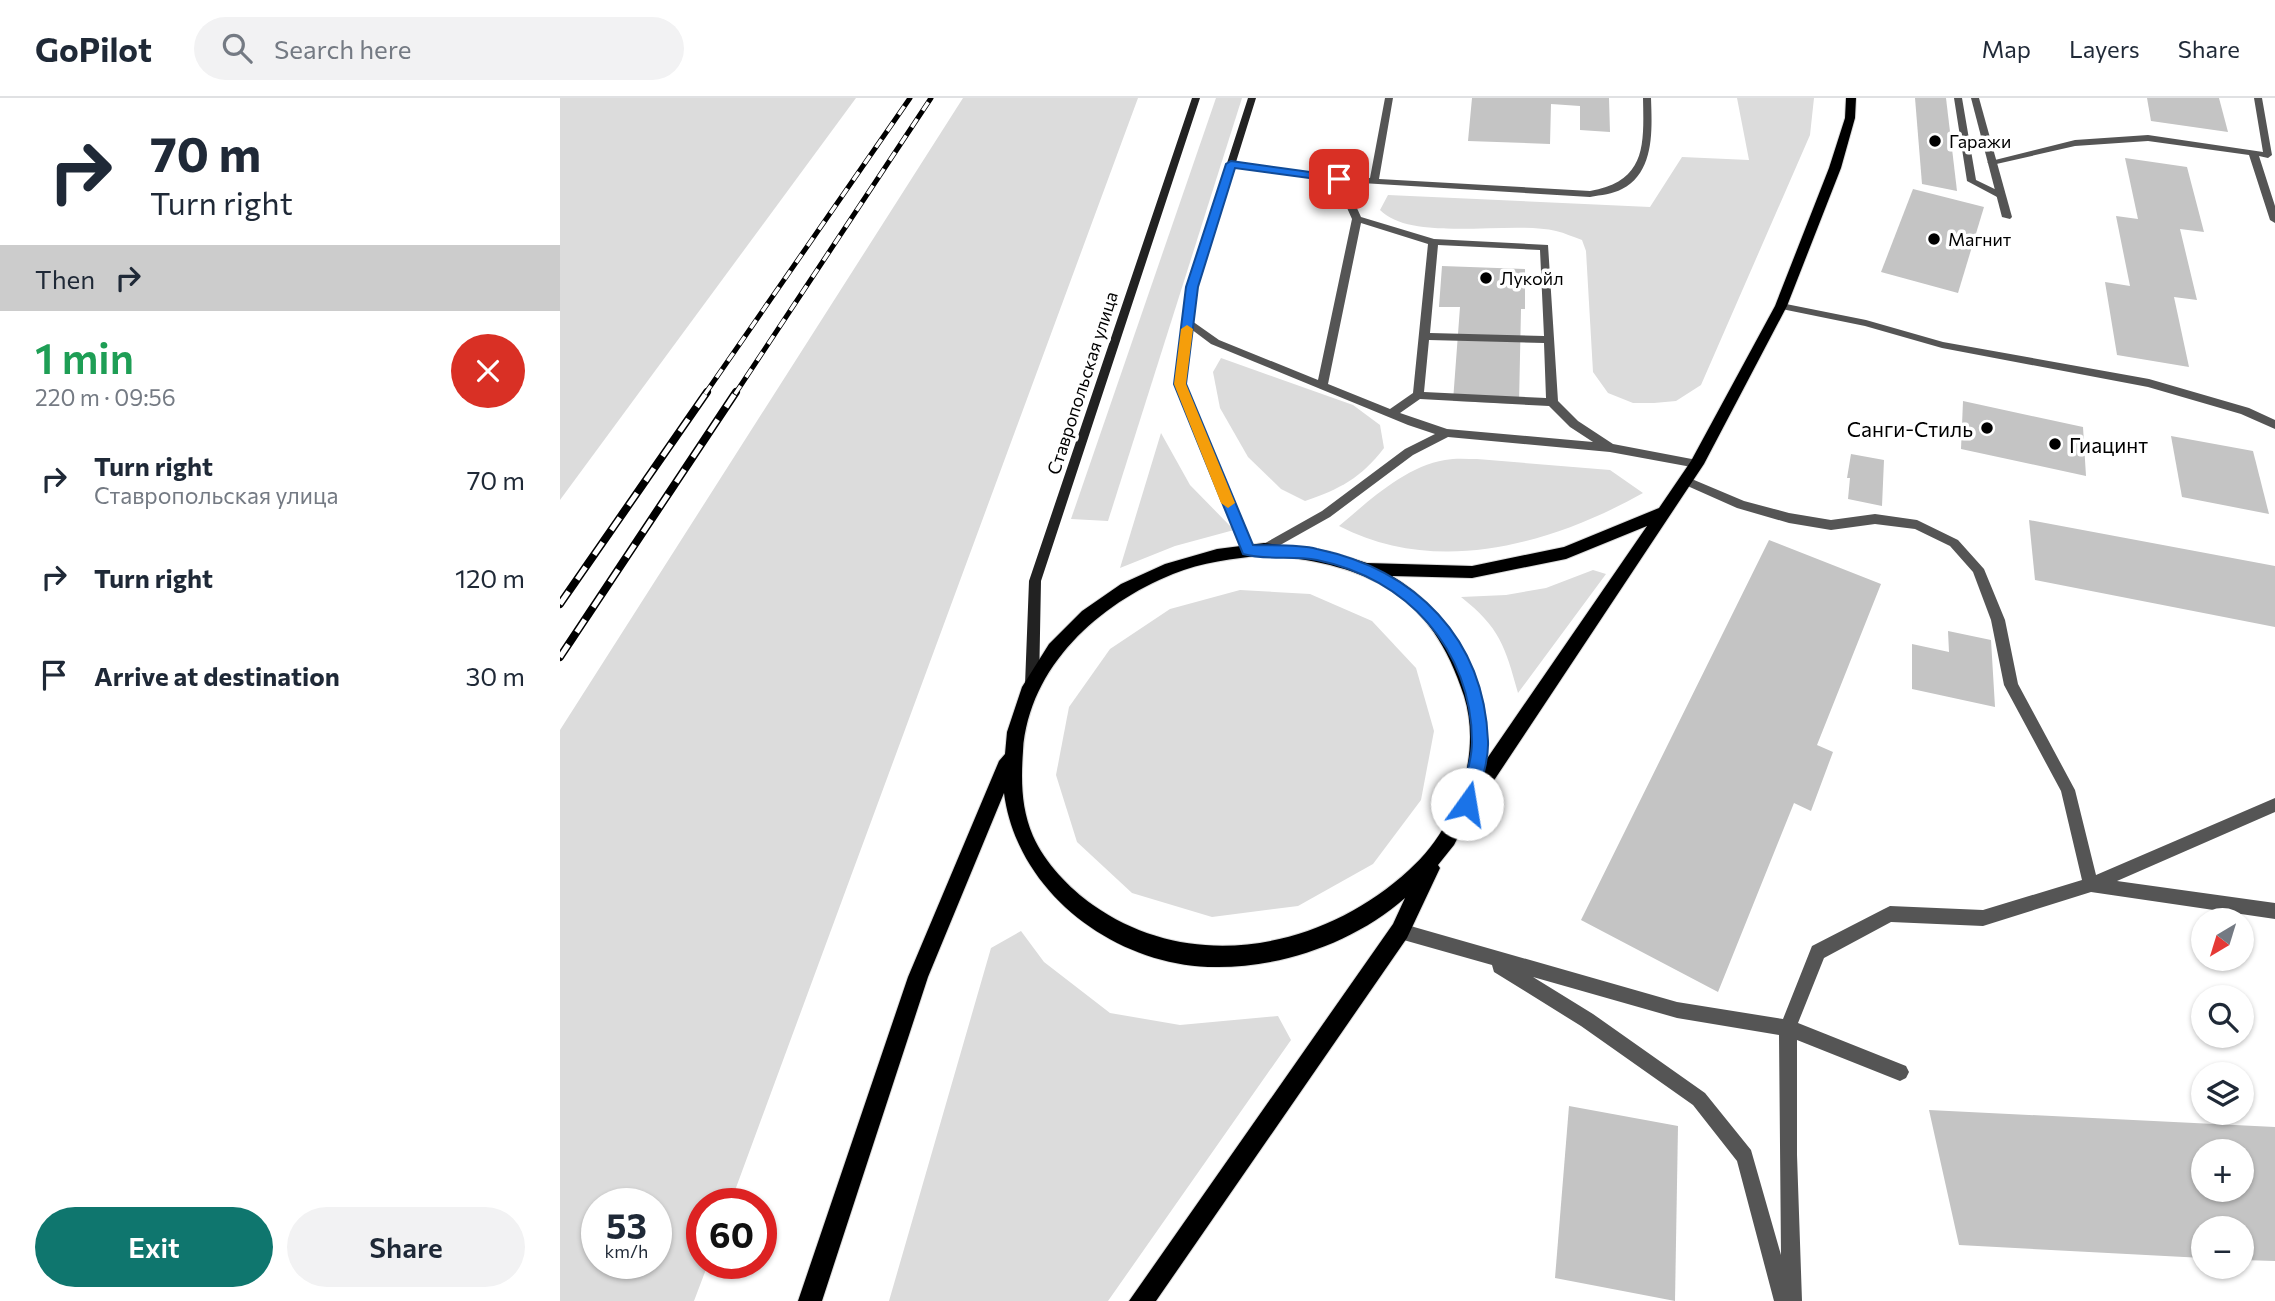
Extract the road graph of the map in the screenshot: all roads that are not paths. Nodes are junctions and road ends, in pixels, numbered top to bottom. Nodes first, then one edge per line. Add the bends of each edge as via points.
1 (1196, 98) edge
2 (1252, 98) edge
3 (1389, 98) edge
4 (1647, 98) edge
5 (1851, 98) edge
6 (1958, 98) edge
7 (1975, 98) edge
8 (2258, 98) edge
9 (2253, 153) junction
10 (1993, 162) junction
11 (1231, 164) junction
12 (1339, 179) junction
13 (1374, 181) junction
14 (2001, 197) junction
15 (2007, 217) dead end
16 (1357, 219) junction
17 (2275, 220) edge
18 (1433, 242) junction
19 (1781, 306) junction
20 (1188, 323) junction
21 (1424, 336) junction
22 (1549, 340) junction
23 (1322, 386) junction
24 (1418, 395) junction
25 (1552, 402) junction
26 (1391, 413) junction
27 (2275, 425) edge
28 (1446, 433) junction
29 (1610, 448) junction
30 (1697, 464) junction
31 (1688, 481) junction
32 (1665, 512) junction
33 (1256, 549) junction
34 (1364, 569) junction
35 (1032, 685) junction
36 (1011, 754) junction
37 (1467, 804) junction
38 (2275, 805) edge
39 (1435, 858) junction
40 (2091, 885) junction
41 (2275, 911) edge
42 (1400, 931) junction
43 (1488, 958) junction
44 (1788, 1028) junction
45 (1900, 1072) dead end
46 (810, 1301) edge
47 (1141, 1301) edge
48 (1784, 1301) edge
49 (1792, 1301) edge

1 - 35 main road, Ставропольская улица via 1035,582
2 - 11 main road
3 - 13 street
4 - 13 street via 1648,141 1637,172 1620,186 1590,194
5 - 19 main road via 1835,168
6 - 14 street via 1972,181
7 - 10 street
8 - 9 street via 2268,155
9 - 10 street via 2148,138 2075,143
9 - 17 street
10 - 14 street
11 - 12 street
11 - 20 main road via 1192,287
12 - 13 street
12 - 16 street
14 - 15 street
16 - 18 street
16 - 23 street
18 - 21 street
18 - 22 street via 1545,247
19 - 27 street via 1942,345 2149,383 2245,411
19 - 30 main road
20 - 23 street via 1215,342
20 - 33 main road via 1180,384
21 - 22 street
21 - 24 street
22 - 25 street
23 - 26 street
24 - 25 street
24 - 26 street
25 - 29 street via 1574,424
26 - 28 street
28 - 29 street
28 - 33 street via 1409,452 1326,514
29 - 30 street
30 - 31 main road
31 - 32 main road
31 - 40 street via 1741,505 1789,518 1831,525 1875,519 1917,525 1954,543 1978,569 1998,620 2011,685 2068,790
32 - 34 main road via 1566,553 1472,572
32 - 37 main road
33 - 34 main road via 1316,554
33 - 35 main road via 1196,558 1146,577 1100,605 1061,641
34 - 37 main road via 1413,597 1450,637 1474,687 1480,744
35 - 36 main road
36 - 39 main road via 1014,809 1034,860 1072,905 1126,938 1190,955 1260,955 1328,936 1388,903
36 - 46 main road via 918,977
37 - 39 main road
38 - 40 street
39 - 42 main road
40 - 41 street
40 - 44 street via 1983,918 1890,914 1818,952
42 - 43 street
42 - 47 main road
43 - 44 street via 1676,1010
43 - 48 street via 1699,1099 1745,1156
44 - 45 street
44 - 49 street

